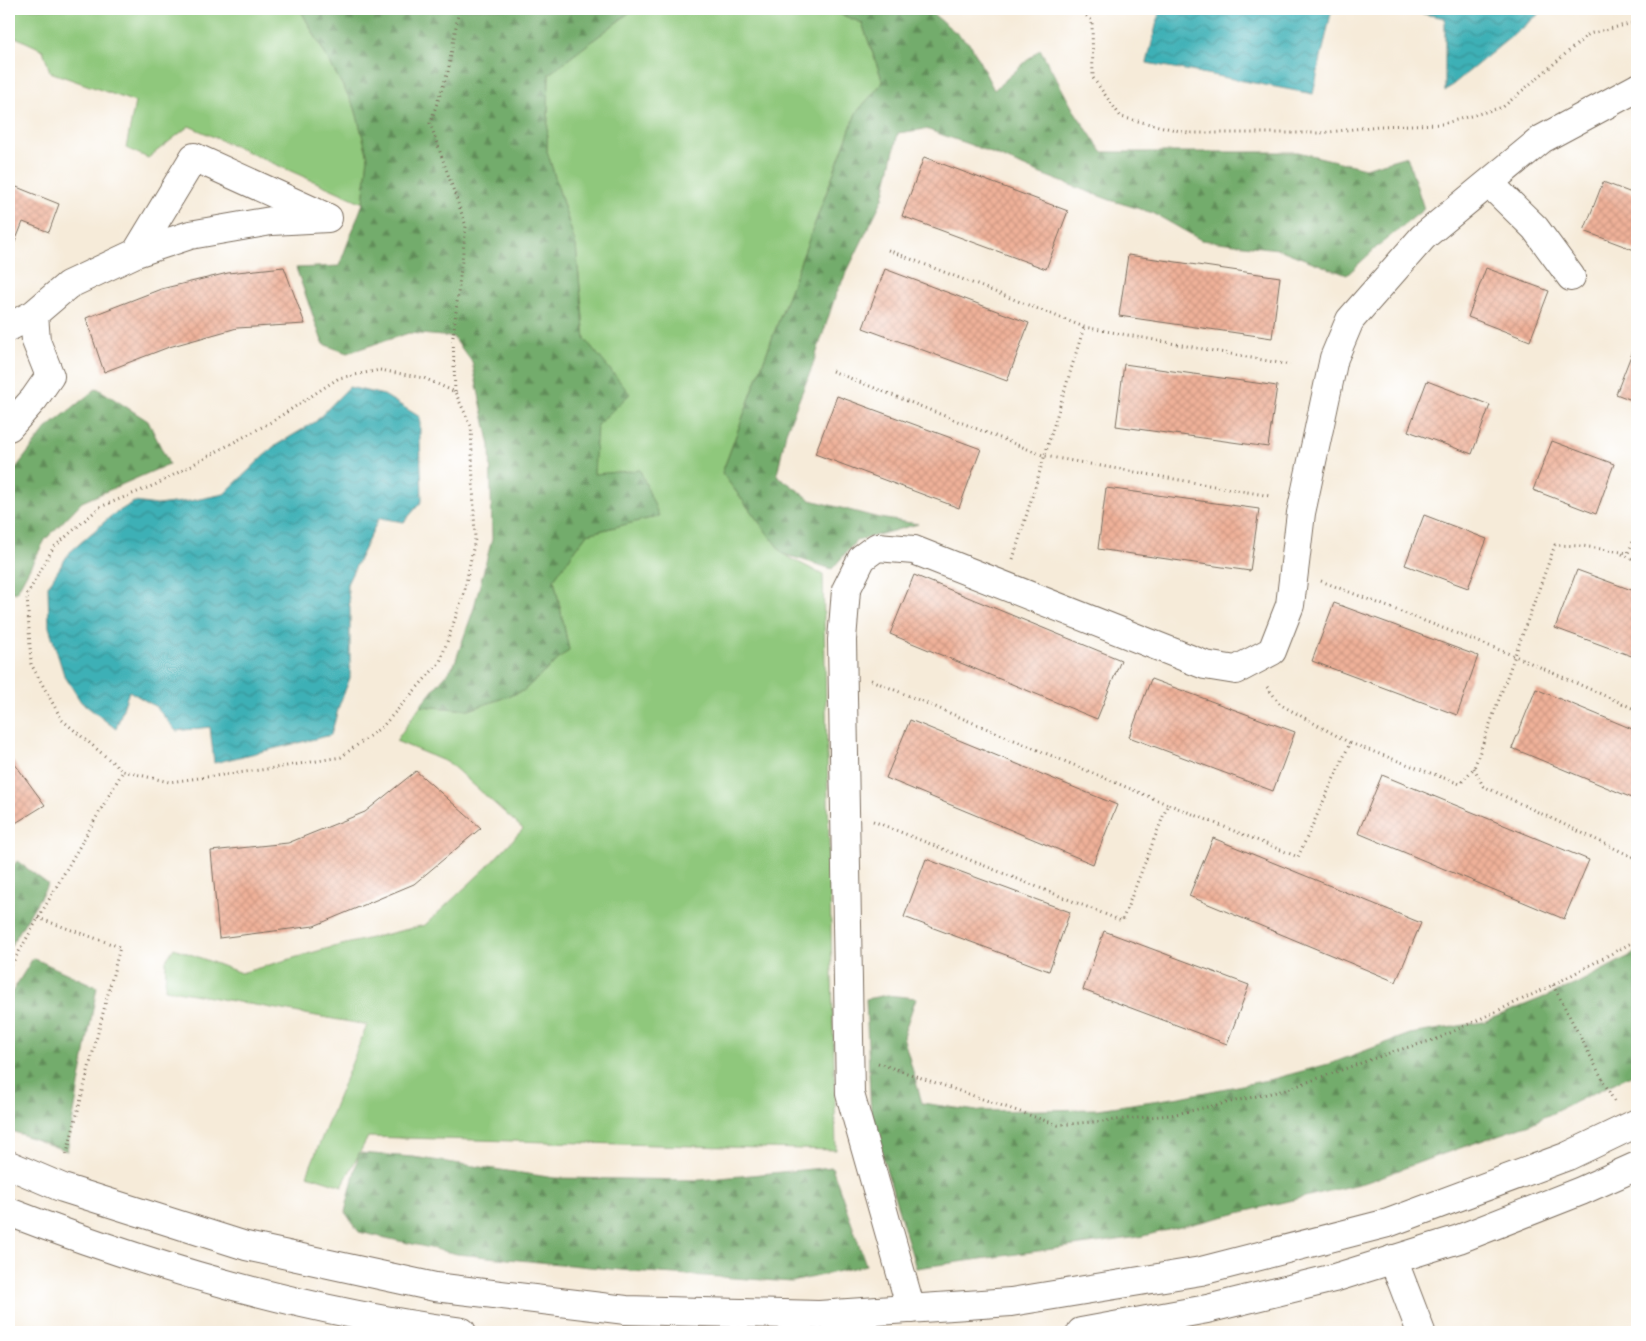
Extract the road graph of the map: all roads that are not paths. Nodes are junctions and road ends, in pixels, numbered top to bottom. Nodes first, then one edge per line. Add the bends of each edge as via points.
1 (1637, 88) edge
2 (1489, 183) junction
3 (136, 253) junction
4 (1571, 277) dead end
5 (34, 314) junction
6 (9, 327) edge
7 (9, 427) edge
8 (1632, 1126) edge
9 (9, 1164) edge
10 (1637, 1166) edge
11 (9, 1212) edge
12 (1393, 1259) junction
13 (911, 1309) junction
14 (462, 1332) edge
15 (1081, 1332) edge
16 (1421, 1332) edge

1 - 2 street via 1542,139
2 - 4 street via 1535,228
2 - 13 street via 1423,236 1350,320 1334,358 1301,513 1290,605 1272,651 1236,670 1205,665 914,550 876,547 862,558 846,590 842,640 850,1094
3 - 3 street via 190,234 271,221 328,218 194,157
3 - 5 street via 68,285
5 - 6 street
5 - 7 street via 36,341 50,376
8 - 13 street via 1568,1156 1388,1222 1201,1272 1011,1302
9 - 13 street via 63,1188 246,1246 435,1287 626,1310 819,1316
10 - 12 street via 1459,1239
11 - 14 street via 172,1268 299,1302
12 - 15 street via 1334,1278 1207,1309
12 - 16 street

